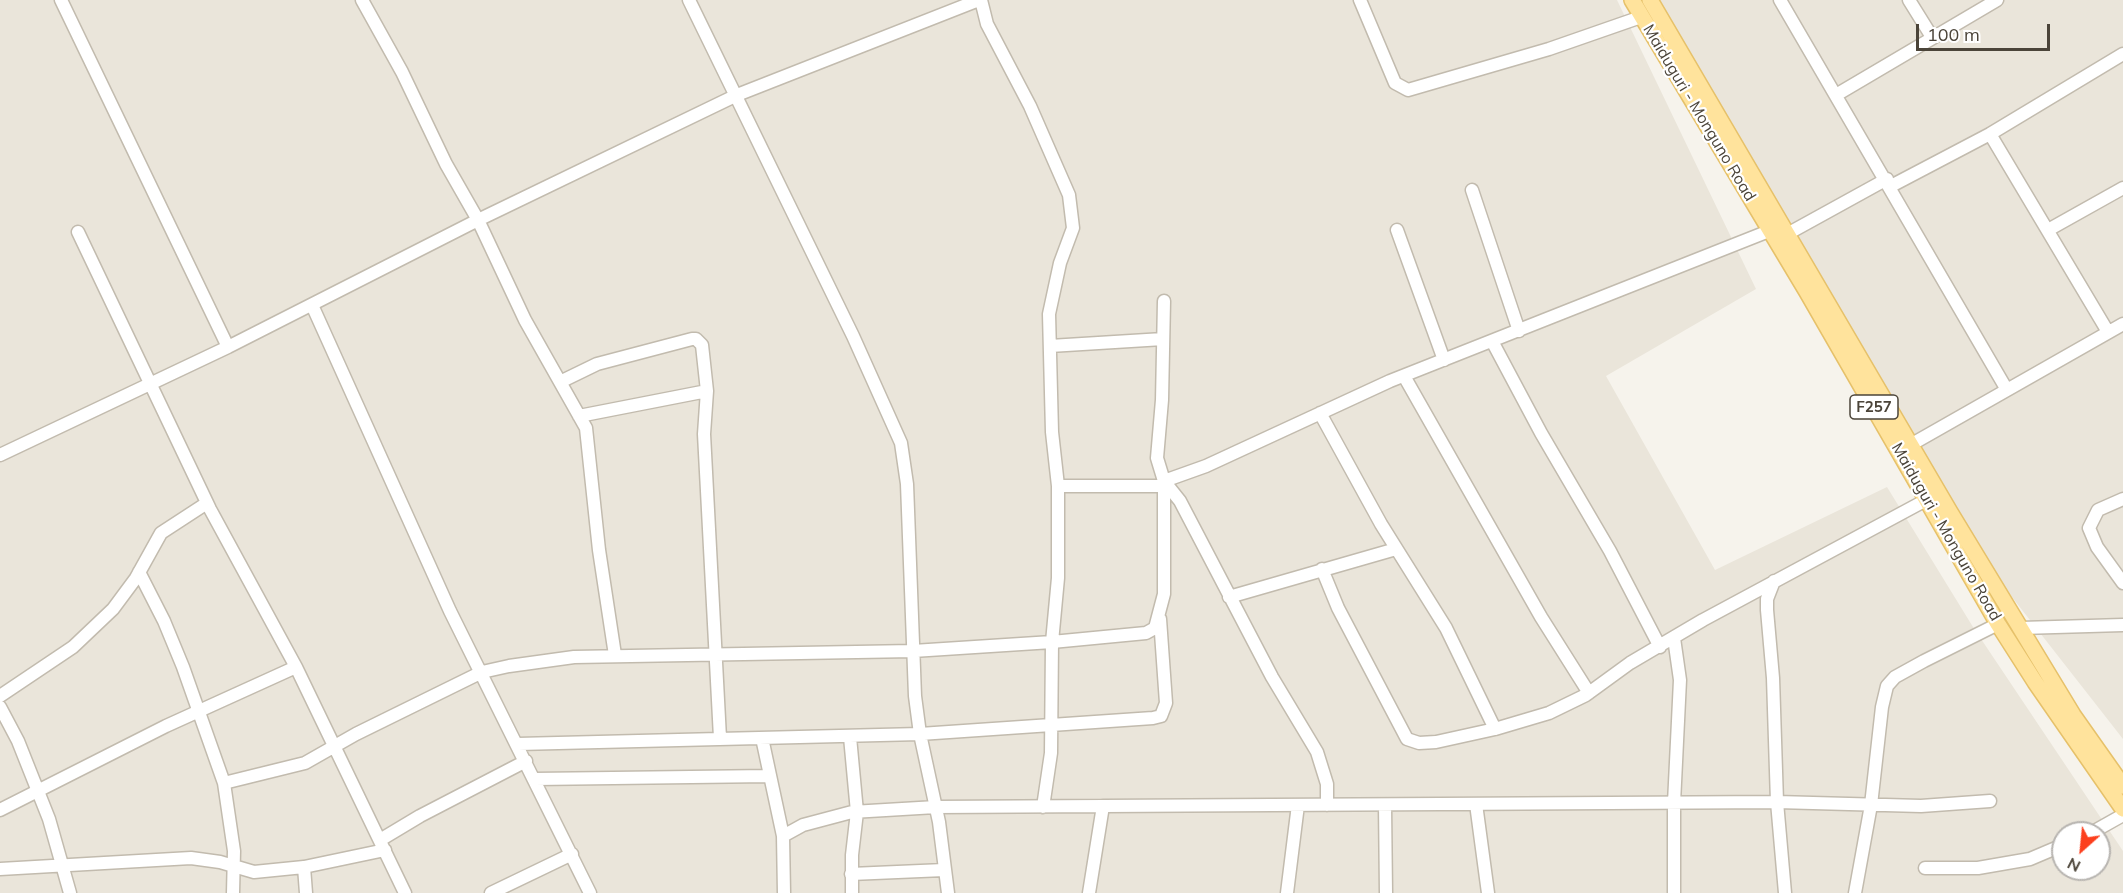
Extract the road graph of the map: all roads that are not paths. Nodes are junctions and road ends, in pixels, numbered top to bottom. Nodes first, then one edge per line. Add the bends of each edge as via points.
1 (61, 0) edge
2 (362, 0) edge
3 (689, 0) edge
4 (980, 0) edge
5 (1360, 0) edge
6 (1632, 0) edge
7 (1650, 0) edge
8 (1780, 0) edge
9 (1909, 0) edge
10 (1998, 0) edge
11 (1641, 17) junction
12 (1932, 37) junction
13 (2123, 54) edge
14 (737, 95) junction
15 (1836, 95) junction
16 (1990, 134) junction
17 (1889, 183) junction
18 (2123, 188) edge
19 (1472, 190) dead end
20 (478, 220) junction
21 (1397, 230) dead end
22 (2048, 230) junction
23 (1769, 231) junction
24 (78, 232) dead end
25 (1789, 233) junction
26 (1164, 301) dead end
27 (312, 305) junction
28 (2123, 324) edge
29 (1519, 331) junction
30 (2108, 332) junction
31 (1163, 339) junction
32 (1492, 341) junction
33 (1050, 346) junction
34 (228, 347) junction
35 (1444, 360) junction
36 (1404, 375) junction
37 (560, 382) junction
38 (149, 385) junction
39 (2007, 390) junction
40 (707, 391) junction
41 (1320, 413) junction
42 (579, 416) junction
43 (1905, 448) junction
44 (0, 455) edge
45 (1164, 483) junction
46 (1058, 486) junction
47 (1928, 499) junction
48 (2123, 499) edge
49 (207, 503) junction
50 (1396, 549) junction
51 (1322, 569) junction
52 (139, 572) junction
53 (1774, 581) junction
54 (2123, 583) edge
55 (1229, 597) junction
56 (1160, 618) junction
57 (1998, 624) junction
58 (2123, 625) edge
59 (2021, 628) junction
60 (1674, 638) junction
61 (1052, 642) junction
62 (1660, 647) junction
63 (913, 651) junction
64 (716, 654) junction
65 (615, 655) junction
66 (296, 667) junction
67 (482, 672) junction
68 (1589, 693) junction
69 (0, 696) edge
70 (0, 707) edge
71 (199, 712) junction
72 (1051, 726) junction
73 (1495, 729) junction
74 (920, 734) junction
75 (850, 737) junction
76 (720, 738) junction
77 (762, 738) junction
78 (518, 744) junction
79 (334, 746) junction
80 (526, 761) junction
81 (769, 776) junction
82 (535, 779) junction
83 (224, 783) junction
84 (2123, 786) edge
85 (38, 793) junction
86 (1990, 801) dead end
87 (1777, 802) junction
88 (1674, 803) junction
89 (1476, 804) junction
90 (1298, 805) junction
91 (1327, 805) junction
92 (1385, 805) junction
93 (1870, 805) junction
94 (1103, 806) junction
95 (936, 807) junction
96 (1043, 807) junction
97 (2123, 809) edge
98 (0, 810) edge
99 (857, 812) junction
100 (783, 836) junction
101 (382, 845) junction
102 (2051, 850) edge
103 (572, 854) junction
104 (63, 865) junction
105 (234, 866) junction
106 (304, 867) junction
107 (1925, 868) dead end
108 (0, 869) edge
109 (944, 870) junction
110 (851, 874) junction
111 (70, 893) edge
112 (233, 893) edge
113 (306, 893) edge
114 (405, 893) edge
115 (491, 893) edge
116 (590, 893) edge
117 (784, 893) edge
118 (852, 893) edge
119 (948, 893) edge
120 (1089, 893) edge
121 (1287, 893) edge
122 (1386, 893) edge
123 (1488, 893) edge
124 (1674, 893) edge
125 (1785, 893) edge
126 (1855, 893) edge

1 - 34 street
2 - 20 street
3 - 14 street
4 - 14 street
4 - 33 street via 987,24 1030,106 1068,195 1073,228 1060,263 1049,314
5 - 11 street via 1395,83 1408,90 1549,49
6 - 11 main road, Maiduguri - Monguno Road / F257
7 - 25 main road, Maiduguri - Monguno Road / F257
8 - 15 street
9 - 12 street
10 - 12 street
11 - 23 main road, Maiduguri - Monguno Road / F257
12 - 15 street
13 - 16 street
14 - 20 street
14 - 63 street via 901,443 907,484
15 - 17 street
16 - 17 street
16 - 22 street
17 - 25 street
17 - 39 street
18 - 22 street
19 - 29 street
20 - 27 street
20 - 37 street via 525,320
21 - 35 street
22 - 30 street
23 - 29 street
23 - 43 main road, Maiduguri - Monguno Road / F257
24 - 38 street
25 - 43 main road, Maiduguri - Monguno Road / F257
26 - 31 street
27 - 34 street
27 - 67 street via 450,611
28 - 30 street
29 - 32 street
30 - 39 street
31 - 33 street
31 - 45 street via 1157,458
32 - 35 street
32 - 62 street
33 - 46 street
34 - 38 street
35 - 36 street
36 - 41 street
36 - 68 street via 1541,617
37 - 40 street via 597,364 696,339 702,345
37 - 42 street
38 - 44 street
38 - 49 street
39 - 43 street
40 - 42 street
40 - 64 street via 704,434
41 - 45 street
41 - 50 street
42 - 65 street via 586,428
43 - 47 main road, Maiduguri - Monguno Road / F257
43 - 59 main road, Maiduguri - Monguno Road / F257
45 - 46 street
45 - 55 street via 1180,501
45 - 56 street via 1164,594
46 - 61 street via 1058,578
47 - 53 street
47 - 57 main road, Maiduguri - Monguno Road / F257
48 - 54 street via 2098,510 2089,528 2097,547
49 - 52 street via 161,533
49 - 66 street
50 - 51 street
50 - 73 street via 1446,628
51 - 55 street
51 - 73 street via 1338,608 1407,739 1436,742
52 - 69 street via 114,609 73,647
52 - 71 street via 164,621
53 - 60 street
53 - 87 street via 1767,599
55 - 91 street via 1317,752 1327,784
56 - 61 street via 1155,628 1146,633
56 - 72 street via 1166,703 1161,716
57 - 93 street via 1895,677 1887,686
57 - 97 main road, Maiduguri - Monguno Road / F257
58 - 59 street
59 - 84 main road, Maiduguri - Monguno Road / F257 via 2073,715
60 - 62 street
60 - 88 street via 1680,680
61 - 63 street
61 - 72 street
62 - 68 street
63 - 64 street
63 - 74 street
64 - 65 street
64 - 76 street
65 - 67 street via 574,657
66 - 71 street
66 - 79 street
67 - 78 street
67 - 79 street
68 - 73 street via 1549,713
70 - 85 street
71 - 83 street
71 - 85 street
72 - 74 street
72 - 96 street
74 - 75 street
74 - 95 street
75 - 77 street
75 - 99 street
76 - 77 street
76 - 78 street
77 - 81 street
78 - 80 street
79 - 83 street via 305,763
79 - 101 street
80 - 82 street
80 - 101 street via 420,816
81 - 82 street
81 - 100 street
82 - 103 street
83 - 105 street
85 - 98 street
85 - 104 street
86 - 93 street
87 - 88 street
87 - 93 street
87 - 125 street
88 - 89 street
88 - 124 street
89 - 92 street
89 - 123 street
90 - 91 street
90 - 94 street
90 - 121 street
91 - 92 street
92 - 122 street
93 - 126 street
94 - 96 street
94 - 120 street
95 - 96 street
95 - 99 street
95 - 109 street
99 - 100 street via 803,825
99 - 110 street
100 - 117 street
101 - 106 street
101 - 114 street
102 - 107 street via 2030,859 1978,868
103 - 115 street
103 - 116 street
104 - 105 street via 191,858
104 - 108 street
104 - 111 street
105 - 106 street via 254,872
105 - 112 street
106 - 113 street
109 - 110 street
109 - 119 street
110 - 118 street

